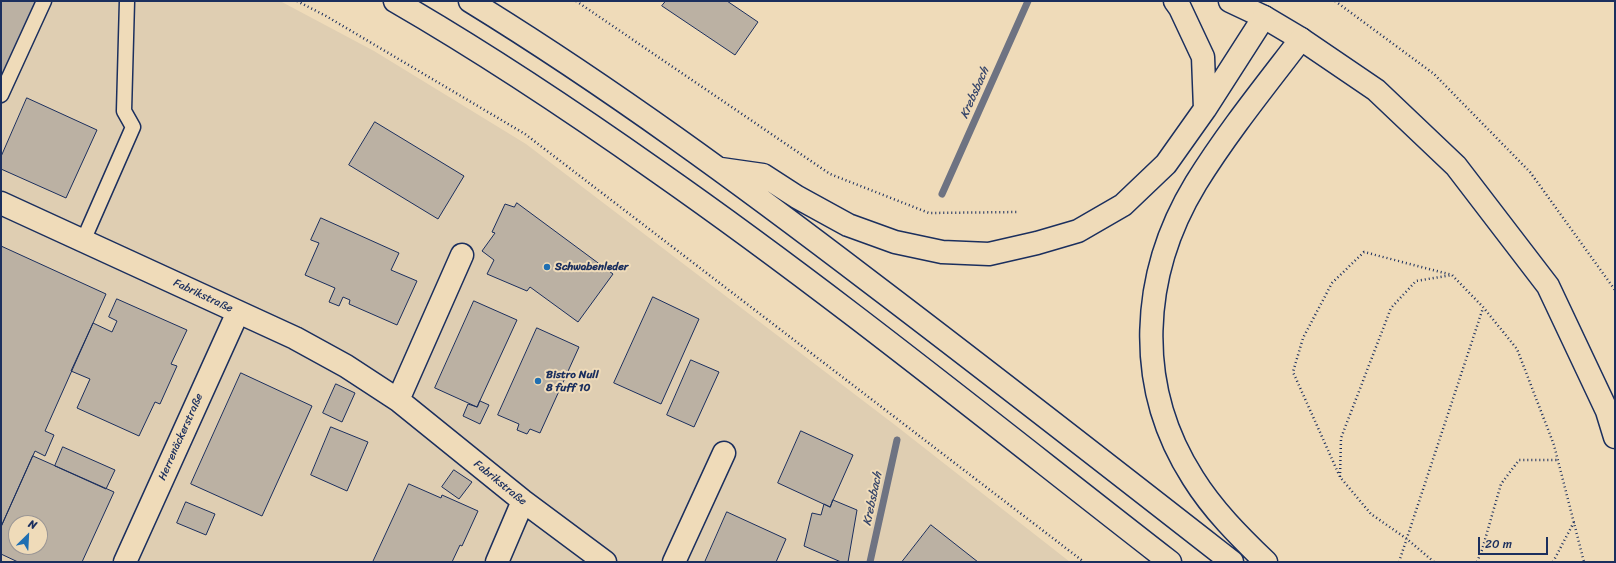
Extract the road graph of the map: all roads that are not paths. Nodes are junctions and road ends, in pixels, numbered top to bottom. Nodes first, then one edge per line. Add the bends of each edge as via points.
1 (44, 1) edge
2 (127, 1) edge
3 (394, 1) edge
4 (470, 1) edge
5 (1175, 1) edge
6 (1230, 1) edge
7 (1264, 17) junction
8 (1301, 39) junction
9 (1, 95) edge
10 (1205, 109) junction
11 (718, 168) junction
12 (1, 203) edge
13 (83, 241) junction
14 (462, 255) dead end
15 (238, 312) junction
16 (398, 400) junction
17 (1611, 409) edge
18 (1615, 437) edge
19 (724, 453) dead end
20 (523, 501) junction
21 (1138, 537) junction
22 (124, 562) edge
23 (497, 562) edge
24 (605, 562) edge
25 (674, 562) edge
26 (1144, 562) edge
27 (1170, 562) edge
28 (1232, 562) edge
29 (1266, 562) edge

1 - 9 lane
2 - 13 lane via 124,111 133,127
3 - 21 main road via 573,112 701,202 855,317
4 - 11 main road via 605,87
5 - 10 main road via 1202,57
6 - 7 main road
7 - 8 main road
7 - 10 main road
8 - 17 main road via 1376,90 1456,166 1548,286
8 - 29 main road via 1224,140 1195,184 1171,234 1156,282 1150,341 1156,393 1172,439 1192,478 1223,520
10 - 11 main road via 1166,164 1123,205 1078,231 989,254 942,252 895,242 848,225 797,197 764,175
11 - 28 main road via 938,333
12 - 13 main road, Fabrikstraße
13 - 15 main road, Fabrikstraße
14 - 16 main road
15 - 16 main road, Fabrikstraße via 346,366
15 - 22 main road, Herrenäckerstraße
16 - 20 main road, Fabrikstraße
17 - 18 main road
19 - 25 main road
20 - 23 main road
20 - 24 main road, Fabrikstraße
21 - 26 main road
21 - 27 main road

